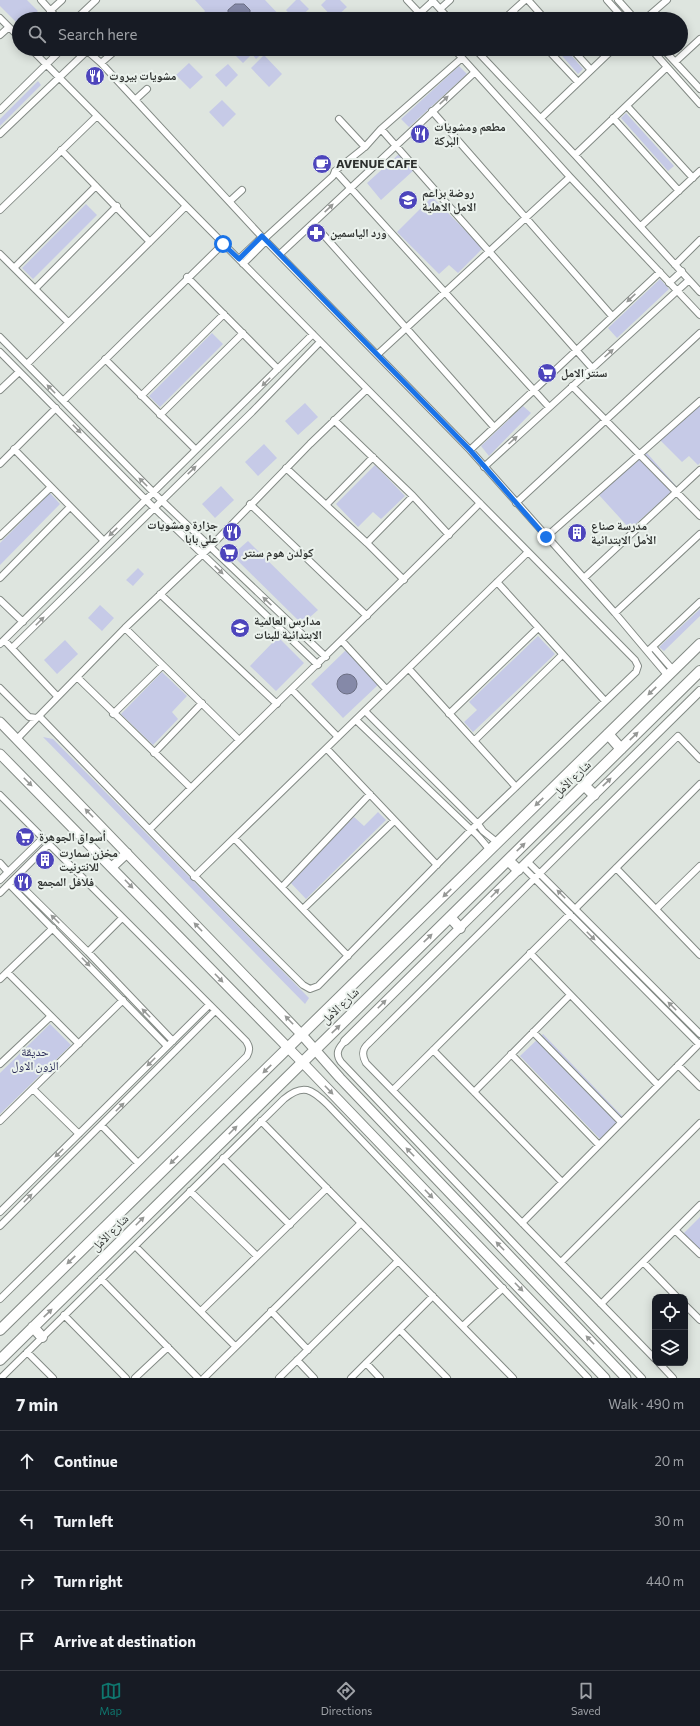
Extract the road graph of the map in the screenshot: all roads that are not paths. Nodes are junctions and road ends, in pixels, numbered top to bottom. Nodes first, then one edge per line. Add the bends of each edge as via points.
1 (41, 0) edge
2 (62, 0) edge
3 (96, 0) edge
4 (432, 0) edge
5 (450, 0) edge
6 (526, 0) edge
7 (606, 0) edge
8 (618, 0) edge
9 (667, 0) edge
10 (410, 1) edge
11 (440, 9) junction
12 (50, 11) joint
13 (513, 11) edge
14 (83, 12) edge
15 (419, 12) edge
16 (421, 12) edge
17 (443, 12) edge
18 (538, 12) edge
19 (617, 12) edge
20 (629, 12) edge
21 (653, 12) edge
22 (0, 18) edge
23 (9, 27) junction
24 (12, 30) edge
25 (0, 35) edge
26 (700, 39) edge
27 (688, 50) edge
28 (38, 56) edge
29 (55, 56) edge
30 (80, 56) edge
31 (92, 56) edge
32 (109, 56) edge
33 (483, 56) edge
34 (554, 56) edge
35 (578, 56) edge
36 (606, 56) edge
37 (657, 56) edge
38 (669, 56) edge
39 (682, 56) edge
40 (462, 58) joint
41 (675, 62) junction
42 (100, 63) junction
43 (46, 64) junction
44 (667, 67) junction
45 (591, 70) junction
46 (475, 72) junction
47 (58, 77) junction
48 (578, 82) junction
49 (147, 89) dead end
50 (700, 89) edge
51 (135, 100) junction
52 (700, 104) edge
53 (626, 106) junction
54 (0, 110) edge
55 (432, 111) junction
56 (97, 116) junction
57 (541, 118) junction
58 (613, 118) junction
59 (339, 119) dead end
60 (381, 129) junction
61 (0, 134) edge
62 (396, 146) junction
63 (365, 148) junction
64 (61, 150) junction
65 (575, 154) junction
66 (335, 171) junction
67 (700, 171) edge
68 (570, 177) junction
69 (693, 178) junction
70 (96, 186) junction
71 (351, 188) junction
72 (242, 190) dead end
73 (679, 191) junction
74 (230, 201) junction
75 (116, 206) junction
76 (186, 206) junction
77 (0, 210) edge
78 (525, 217) junction
79 (313, 223) junction
80 (640, 226) junction
81 (264, 238) junction
82 (700, 240) edge
83 (150, 242) junction
84 (223, 244) junction
85 (489, 251) junction
86 (0, 254) edge
87 (280, 254) junction
88 (241, 262) junction
89 (675, 265) junction
90 (14, 268) junction
91 (682, 271) junction
92 (660, 272) junction
93 (187, 277) junction
94 (689, 280) junction
95 (669, 282) junction
96 (35, 289) junction
97 (676, 291) junction
98 (445, 292) junction
99 (700, 292) edge
100 (224, 314) junction
101 (700, 314) edge
102 (612, 316) junction
103 (68, 322) junction
104 (406, 328) junction
105 (700, 332) edge
106 (243, 333) junction
107 (313, 334) junction
108 (0, 337) edge
109 (320, 342) junction
110 (576, 351) junction
111 (0, 352) edge
112 (378, 354) junction
113 (105, 359) junction
114 (27, 364) junction
115 (592, 368) junction
116 (278, 369) junction
117 (19, 372) junction
118 (572, 386) junction
119 (367, 389) junction
120 (0, 390) edge
121 (534, 390) junction
122 (141, 396) junction
123 (63, 401) junction
124 (700, 401) edge
125 (549, 407) junction
126 (56, 408) junction
127 (160, 415) junction
128 (334, 420) junction
129 (606, 420) junction
130 (494, 427) junction
131 (14, 450) junction
132 (196, 450) junction
133 (470, 450) junction
134 (640, 454) junction
135 (373, 457) junction
136 (0, 464) edge
137 (484, 467) junction
138 (286, 468) junction
139 (700, 470) edge
140 (51, 487) junction
141 (153, 492) junction
142 (677, 492) junction
143 (413, 496) junction
144 (146, 500) junction
145 (161, 500) junction
146 (480, 503) junction
147 (516, 503) junction
148 (250, 504) junction
149 (326, 505) junction
150 (70, 507) junction
151 (154, 507) junction
152 (700, 516) edge
153 (700, 534) edge
154 (449, 535) junction
155 (0, 536) edge
156 (546, 537) junction
157 (104, 541) junction
158 (367, 543) junction
159 (210, 547) junction
160 (528, 552) junction
161 (202, 553) junction
162 (0, 578) edge
163 (584, 578) junction
164 (404, 580) junction
165 (497, 582) junction
166 (160, 594) junction
167 (0, 600) edge
168 (700, 602) edge
169 (615, 613) junction
170 (367, 616) junction
171 (22, 622) junction
172 (125, 628) junction
173 (538, 628) junction
174 (342, 641) junction
175 (2, 642) edge
176 (700, 644) edge
177 (12, 648) junction
178 (650, 649) junction
179 (562, 655) junction
180 (326, 657) junction
181 (318, 665) junction
182 (162, 666) junction
183 (408, 669) junction
184 (700, 671) edge
185 (671, 673) junction
186 (77, 677) junction
187 (0, 688) edge
188 (386, 689) junction
189 (292, 690) junction
190 (700, 691) edge
191 (58, 696) junction
192 (605, 700) junction
193 (202, 703) junction
194 (277, 704) junction
195 (365, 711) junction
196 (113, 714) junction
197 (449, 714) junction
198 (38, 717) junction
199 (356, 720) junction
200 (0, 722) edge
201 (608, 734) junction
202 (338, 737) junction
203 (17, 739) junction
204 (239, 740) junction
205 (474, 741) junction
206 (327, 749) junction
207 (621, 749) junction
208 (154, 753) junction
209 (0, 754) edge
210 (700, 759) edge
211 (700, 784) edge
212 (584, 785) junction
213 (516, 787) junction
214 (191, 788) junction
215 (0, 794) edge
216 (370, 794) junction
217 (594, 794) junction
218 (394, 822) junction
219 (478, 824) junction
220 (150, 829) junction
221 (471, 830) junction
222 (43, 838) junction
223 (234, 838) junction
224 (494, 840) junction
225 (49, 844) junction
226 (487, 847) junction
227 (127, 853) junction
228 (508, 860) junction
229 (0, 863) edge
230 (437, 865) junction
231 (522, 866) junction
232 (700, 866) edge
233 (112, 867) junction
234 (616, 868) junction
235 (695, 871) junction
236 (540, 873) junction
237 (3, 876) edge
238 (194, 877) junction
239 (700, 877) edge
240 (534, 878) junction
241 (12, 881) junction
242 (282, 887) junction
243 (0, 893) edge
244 (303, 909) junction
245 (575, 909) junction
246 (656, 909) junction
247 (570, 914) junction
248 (450, 916) junction
249 (122, 918) junction
250 (52, 928) junction
251 (460, 928) junction
252 (88, 952) junction
253 (530, 953) junction
254 (700, 954) edge
255 (348, 956) junction
256 (7, 972) junction
257 (0, 979) edge
258 (570, 995) junction
259 (123, 1000) junction
260 (209, 1005) junction
261 (215, 1011) junction
262 (51, 1016) junction
263 (534, 1032) junction
264 (700, 1034) edge
265 (302, 1035) junction
266 (172, 1041) junction
267 (345, 1041) joint
268 (699, 1043) edge
269 (79, 1044) junction
270 (167, 1046) junction
271 (288, 1048) junction
272 (315, 1049) junction
273 (433, 1050) junction
274 (511, 1054) junction
275 (302, 1062) junction
276 (0, 1064) edge
277 (678, 1065) junction
278 (658, 1085) junction
279 (700, 1087) edge
280 (33, 1089) junction
281 (393, 1090) junction
282 (474, 1092) junction
283 (0, 1121) edge
284 (261, 1121) junction
285 (621, 1122) junction
286 (700, 1124) edge
287 (101, 1125) junction
288 (79, 1134) junction
289 (599, 1145) junction
290 (223, 1158) junction
291 (138, 1163) junction
292 (562, 1182) junction
293 (327, 1188) junction
294 (190, 1191) junction
295 (700, 1205) edge
296 (0, 1212) edge
297 (361, 1223) junction
298 (522, 1223) junction
299 (290, 1225) junction
300 (0, 1226) edge
301 (676, 1230) junction
302 (135, 1246) junction
303 (700, 1254) edge
304 (257, 1256) junction
305 (398, 1261) junction
306 (561, 1262) junction
307 (643, 1262) junction
308 (101, 1279) junction
309 (503, 1288) junction
310 (674, 1294) edge
311 (433, 1296) junction
312 (0, 1299) edge
313 (601, 1304) junction
314 (688, 1308) edge
315 (201, 1311) junction
316 (271, 1311) junction
317 (64, 1316) junction
318 (700, 1320) edge
319 (2, 1326) edge
320 (463, 1326) junction
321 (33, 1327) junction
322 (400, 1330) junction
323 (42, 1337) junction
324 (235, 1346) junction
325 (168, 1347) junction
326 (308, 1350) junction
327 (27, 1352) junction
328 (652, 1356) edge
329 (606, 1357) junction
330 (0, 1360) edge
331 (297, 1360) junction
332 (366, 1363) junction
333 (594, 1366) junction
334 (662, 1366) edge
335 (510, 1377) edge
336 (1, 1378) edge
337 (53, 1378) edge
338 (126, 1378) edge
339 (135, 1378) edge
340 (198, 1378) edge
341 (204, 1378) edge
342 (279, 1378) edge
343 (314, 1378) edge
344 (351, 1378) edge
345 (380, 1378) edge
346 (446, 1378) edge
347 (588, 1378) edge
348 (605, 1378) edge
349 (626, 1378) edge
350 (642, 1378) edge
351 (673, 1378) edge

1 - 12 street
2 - 12 street
3 - 14 street
4 - 11 street
4 - 16 street
5 - 11 street
6 - 13 street
6 - 18 street
7 - 19 street
8 - 20 street
9 - 21 street
10 - 15 street
11 - 17 street
22 - 23 street
23 - 24 street
23 - 25 street
26 - 27 street
28 - 43 street
29 - 43 street
30 - 47 street
31 - 42 street
32 - 42 street
33 - 57 street
34 - 48 street
35 - 45 street
36 - 45 street
37 - 44 street
38 - 41 street
39 - 41 street
40 - 46 street
40 - 60 street
41 - 50 street
42 - 51 street
43 - 47 street
43 - 54 street
44 - 52 street
44 - 53 street
45 - 48 street
55 -> 46 street
46 - 68 street
47 - 56 street
47 - 61 street
48 - 57 street
49 - 51 street
51 - 74 street
53 - 58 street
53 - 69 street
55 - 62 street
55 - 78 street
56 - 64 street
56 - 76 street
57 - 65 street
58 - 65 street
58 - 73 street
59 - 63 street
60 - 62 street
60 - 63 street
62 - 71 street
62 - 85 street
63 - 66 street
64 - 70 street
64 - 77 street
65 - 80 street
66 - 71 street
66 - 81 street via 333,176
67 - 69 street
68 - 78 street
68 - 92 street
69 - 73 street
70 - 75 street
70 - 90 street
79 -> 71 street
71 - 98 street
72 - 74 street
73 - 80 street
74 - 81 street
75 - 83 street
75 - 96 street
76 - 83 street
76 - 84 street
78 - 85 street
78 - 102 street
79 - 87 street
79 - 104 street
80 - 89 street
81 - 87 street
81 - 88 street
82 - 89 street
83 - 103 street
84 - 88 street
84 - 93 street
85 - 98 street
85 - 110 street
86 - 90 street
87 - 112 street
88 - 107 street
89 - 91 street
90 - 96 street
91 - 94 street
91 - 95 street
92 - 95 street
92 -> 102 street
93 - 100 street
93 - 113 street
94 - 97 street
94 - 99 street
95 - 97 street
96 - 103 street
97 - 101 street
115 -> 97 street
98 - 104 street
98 - 121 street
100 - 106 street
100 - 122 street
102 - 110 street
103 - 114 street
104 - 112 street
104 - 130 street
105 - 129 street
106 - 116 street
106 - 127 street
107 - 109 street
107 - 116 street
108 - 114 street
109 - 119 street
145 -> 109 street
110 - 115 street
110 - 121 street
111 - 117 street
112 - 133 street
113 - 122 street
113 - 123 street
123 -> 114 street
115 - 118 street
116 -> 132 street
117 - 120 street
117 - 126 street
118 - 125 street
118 - 129 street
119 - 128 street
119 - 146 street
121 - 125 street
121 - 130 street
122 - 127 street
141 -> 123 street
124 - 134 street
137 -> 125 street
126 - 131 street
126 -> 144 street
127 - 132 street
128 - 135 street
128 - 138 street
129 - 134 street
129 - 147 street
130 - 133 street
131 - 136 street
131 - 140 street
132 - 141 street
133 - 137 street
134 - 142 street
134 - 156 street
135 - 143 street
135 - 149 street
137 - 147 street
138 - 148 street
138 - 149 street
139 - 142 street
140 - 150 street
140 - 155 street
141 - 144 street
141 - 145 street
142 - 152 street
142 - 163 street
143 - 154 street
143 - 158 street
144 - 151 street
144 -> 157 street
145 - 151 street
145 - 159 street
146 - 154 street
146 - 160 street
147 - 156 street
148 - 159 street
148 - 170 street
149 - 158 street
150 - 157 street
150 - 162 street
151 - 161 street
177 -> 151 street
153 - 169 street
154 - 164 street
156 - 163 street
157 - 171 street
158 - 164 street
159 - 161 street
180 -> 159 street
160 - 165 street
160 - 192 street via 637,664 636,672
161 - 166 street
161 -> 181 street
163 - 169 street
164 - 170 street
165 - 173 street
165 - 183 street
166 - 172 street
166 - 194 street
167 - 171 street
168 - 178 street
169 - 178 street
170 - 174 street
171 - 175 street
172 - 182 street
172 - 186 street
173 - 179 street
173 - 197 street
174 - 180 street
174 - 188 street
175 - 177 street
176 - 185 main road, شارع الأمل
177 - 191 street
178 - 185 street
179 - 192 street
179 - 205 street
180 - 181 street
181 - 189 street
182 - 193 street
182 - 196 street
183 - 188 street
183 - 197 street
207 -> 184 main road, شارع الأمل
185 -> 201 main road, شارع الأمل
186 - 191 street
186 - 196 street
187 - 198 street via 29,718
188 - 195 street
189 - 194 street
189 - 202 street
217 -> 190 street
191 - 198 street
192 - 213 street
193 - 204 street
193 - 208 street
194 - 204 street
195 - 199 street
195 - 219 street
196 - 208 street
197 - 205 street
198 - 203 street
198 - 220 street
199 - 202 street
199 - 221 street
200 - 203 main road
201 - 207 main road
201 -> 224 main road, شارع الأمل
202 - 206 street
227 -> 203 main road
204 - 214 street
205 - 213 street
206 - 216 street
206 - 223 street
207 - 212 main road, شارع الأمل
208 - 214 street
209 -> 233 main road
210 - 236 street via 678,736
211 - 234 street
212 - 217 main road
228 -> 212 main road, شارع الأمل
213 - 219 street
214 - 220 street
215 - 222 street
216 - 218 street
216 - 242 street
217 - 231 street
218 - 230 street
218 - 244 street
219 - 221 street
219 - 224 street
220 - 238 street
221 - 226 street via 479,835
221 - 230 street
222 - 225 street
222 - 237 street
223 - 238 street
223 - 242 street
224 - 226 main road, شارع الأمل
225 - 241 street
225 - 249 street
226 -> 265 main road, شارع الأمل
227 - 233 main road
265 -> 227 main road
228 - 231 main road
228 - 248 main road, شارع الأمل
229 - 237 street
230 - 255 street
231 - 236 street
231 - 240 street
251 -> 231 street
232 - 235 street
233 -> 271 main road
234 - 245 street
234 - 246 street
235 - 239 street
235 - 246 street
236 - 240 street
245 -> 236 street
237 - 241 street
238 - 255 street via 306,988 318,986
240 - 247 street
240 - 281 street via 366,1046 363,1051 364,1060
241 - 243 street
241 - 250 street
252 -> 241 street
242 - 244 street
244 - 255 street
264 -> 245 street
246 - 254 street
247 - 253 street
247 -> 268 street
248 - 251 main road
272 -> 248 main road, شارع الأمل
249 - 252 street
249 - 260 street
250 - 256 street
250 -> 259 street
267 -> 251 street
266 -> 252 street
253 - 258 street
253 - 273 street
256 - 257 street
256 - 262 street
258 - 263 street
258 - 278 street
259 - 269 street
259 - 270 street
260 - 261 street
260 - 266 street
287 -> 261 street
261 - 291 street via 246,1041 249,1046 247,1056
262 - 269 street
262 - 276 street
263 - 274 street
263 - 285 street
265 - 271 main road, شارع الأمل
265 - 272 main road
266 - 270 street
267 - 350 street via 337,1055 341,1062
268 - 277 street
269 - 280 street
270 -> 288 street
271 - 275 main road
271 -> 319 main road, شارع الأمل
272 - 275 main road, شارع الأمل
329 -> 272 main road
273 - 281 street
273 - 282 street
274 - 282 street
274 - 289 street
321 -> 275 main road, شارع الأمل
275 -> 333 main road
277 - 278 street
277 - 279 street
278 - 285 street
280 - 283 street
280 - 288 street
281 - 298 street
282 - 292 street
284 - 290 street
284 - 293 street
284 - 309 street via 291,1093 302,1089 312,1092 328,1105
285 - 289 street
286 - 306 street
287 - 291 street
300 -> 287 street
288 -> 296 street
289 - 292 street
290 - 294 street
290 - 299 street
291 - 312 street
292 - 298 street
293 - 297 street
293 - 299 street
294 - 302 street
294 - 304 street
295 - 301 street
297 - 305 street
297 - 316 street
298 - 306 street
299 - 304 street
301 - 303 street
301 - 307 street
302 - 308 street
302 - 315 street
304 - 315 street
305 - 311 street
305 - 326 street
306 - 313 street
307 - 310 street
307 - 313 street
308 - 317 street
308 - 325 street
309 - 320 street
309 - 347 street
311 - 320 street
311 - 322 street
313 - 328 street
314 - 318 street
315 - 324 street
316 - 324 street
316 - 326 street
317 - 323 street
317 - 338 street
320 - 335 street
321 - 323 main road
321 - 330 main road, شارع الأمل
322 - 332 street
322 - 346 street
323 - 327 street
324 - 341 street
325 - 339 street
325 - 340 street
326 - 331 street
327 - 336 street
327 - 337 street
329 - 333 main road
329 - 349 main road
331 - 342 street
331 - 343 street
332 - 344 street
332 - 345 street
333 - 348 main road
334 - 351 street

